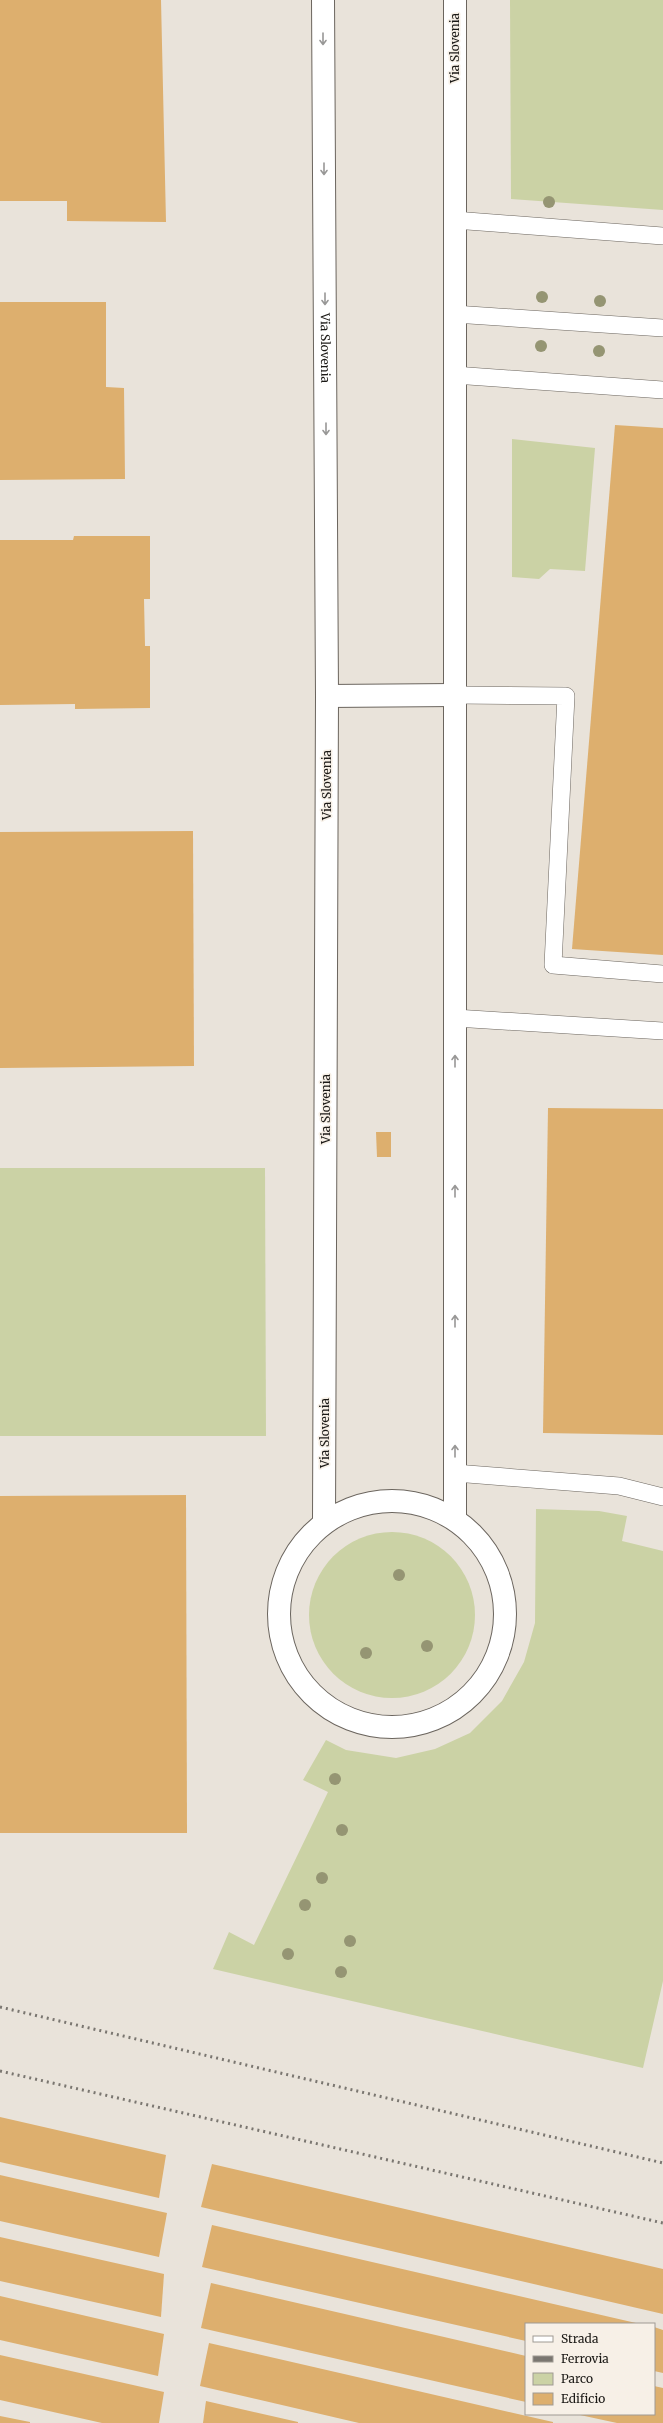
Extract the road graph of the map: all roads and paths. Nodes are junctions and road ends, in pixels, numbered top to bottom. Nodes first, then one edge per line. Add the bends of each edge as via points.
1 (323, 0) edge
2 (455, 0) edge
3 (454, 220) junction
4 (663, 236) edge
5 (454, 314) junction
6 (663, 328) edge
7 (454, 375) junction
8 (663, 390) edge
9 (454, 695) junction
10 (327, 696) junction
11 (663, 974) edge
12 (455, 1018) junction
13 (663, 1031) edge
14 (455, 1473) junction
15 (663, 1497) edge
16 (455, 1518) junction
17 (324, 1522) junction

1 -> 10 street, Via Slovenia
2 - 3 street, Via Slovenia
3 - 4 lane
3 - 5 street, Via Slovenia
5 - 6 lane
5 - 7 street, Via Slovenia
7 - 8 lane
7 - 9 street, Via Slovenia
9 - 10 street
9 - 11 lane via 566,696 553,965
9 - 12 street, Via Slovenia
10 - 17 street, Via Slovenia
12 - 13 lane
14 -> 12 street, Via Slovenia
14 - 15 lane via 619,1486
14 - 16 street, Via Slovenia
16 - 17 street via 424,1503 389,1499 355,1506
16 - 17 street via 483,1544 501,1578 507,1616 499,1654 480,1687 451,1712 415,1726 377,1728 340,1716 309,1693 288,1661 278,1623 282,1585 298,1550

